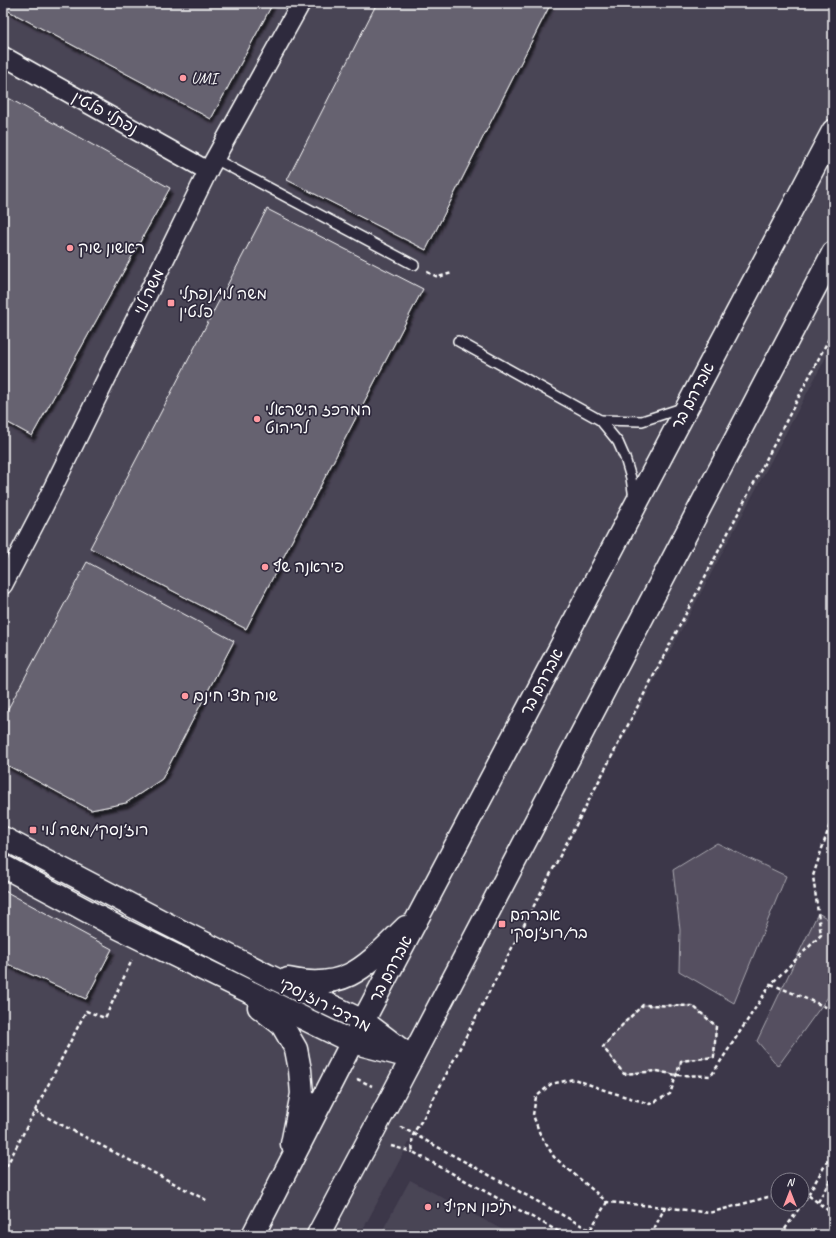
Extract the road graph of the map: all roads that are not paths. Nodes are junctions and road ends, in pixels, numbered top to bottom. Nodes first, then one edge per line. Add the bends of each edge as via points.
1 (301, 3) edge
2 (3, 56) edge
3 (833, 131) edge
4 (211, 165) junction
5 (833, 253) edge
6 (414, 265) road end
7 (458, 341) dead end
8 (701, 382) junction
9 (600, 420) junction
10 (631, 514) junction
11 (3, 585) edge
12 (3, 838) edge
13 (3, 866) edge
14 (420, 914) junction
15 (267, 975) junction
16 (223, 980) junction
17 (363, 1021) junction
18 (352, 1042) junction
19 (412, 1058) junction
20 (287, 1168) junction
21 (252, 1235) edge
22 (318, 1235) edge

1 - 4 street, משה לוי
2 - 4 street, נפתלי פלטין
3 - 8 street, אברהם בר
4 - 6 lane
4 - 11 street, משה לוי via 44,508
5 - 19 street
7 - 9 lane
8 - 9 lane via 679,409 661,416 642,421
8 - 10 street, אברהם בר
9 - 10 lane via 618,442 625,458 634,499
10 - 14 street, אברהם בר
12 - 15 street, מרדכי רוז'נסקי
13 - 16 street, מרדכי רוז'נסקי
14 - 15 street via 367,965 346,977 324,982 302,982
14 - 17 street, אברהם בר
15 - 17 street, מרדכי רוז'נסקי
16 - 18 street, מרדכי רוז'נסקי
16 - 20 street via 282,1025 296,1049 302,1094
17 - 18 street, אברהם בר
17 - 19 street, מרדכי רוז'נסקי
18 - 19 street, מרדכי רוז'נסקי
18 - 20 street, אברהם בר
19 - 22 street
20 - 21 street, אברהם בר

